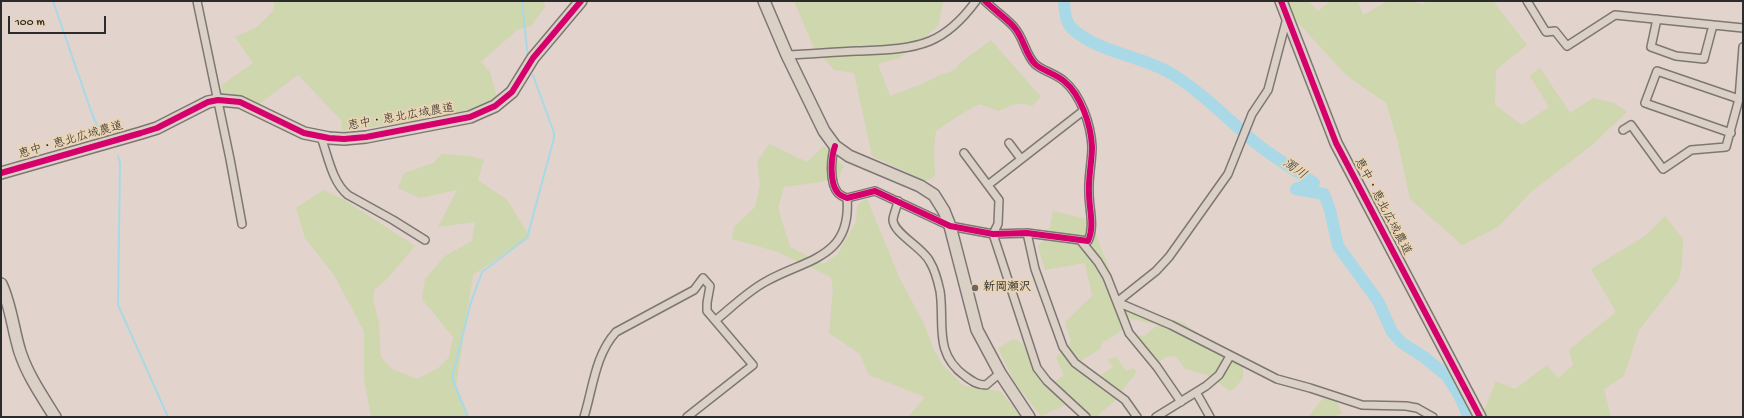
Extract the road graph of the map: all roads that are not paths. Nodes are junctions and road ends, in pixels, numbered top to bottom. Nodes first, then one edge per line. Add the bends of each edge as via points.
1 (197, 1) edge
2 (581, 1) edge
3 (764, 1) edge
4 (976, 1) edge
5 (984, 1) edge
6 (1281, 1) edge
7 (1526, 1) edge
8 (1288, 18) junction
9 (1657, 19) junction
10 (1713, 25) junction
11 (1743, 28) edge
12 (1743, 47) edge
13 (787, 55) junction
14 (1739, 99) junction
15 (218, 100) junction
16 (1083, 111) junction
17 (1623, 130) dead end
18 (1731, 133) junction
19 (321, 137) junction
20 (1009, 143) dead end
21 (835, 146) junction
22 (964, 153) dead end
23 (1021, 159) junction
24 (1, 173) edge
25 (988, 184) junction
26 (847, 198) junction
27 (898, 201) junction
28 (242, 224) dead end
29 (950, 226) junction
30 (1027, 233) junction
31 (993, 234) junction
32 (425, 240) dead end
33 (1081, 241) junction
34 (1, 284) edge
35 (1117, 302) junction
36 (716, 320) junction
37 (1230, 356) junction
38 (1000, 374) junction
39 (1196, 392) junction
40 (1181, 402) junction
41 (55, 417) edge
42 (584, 417) edge
43 (687, 417) edge
44 (1029, 417) edge
45 (1086, 417) edge
46 (1137, 417) edge
47 (1156, 417) edge
48 (1210, 417) edge
49 (1434, 417) edge
50 (1480, 417) edge

1 - 15 street
2 - 19 street, 恵中・恵北広域農道 via 534,58 512,92 495,106 457,120 344,139
3 - 13 street
4 - 13 street via 947,31 917,45 883,50
5 - 16 street via 1014,28 1036,65 1065,82
6 - 8 street, 恵中・恵北広域農道
7 - 9 street via 1546,32 1555,31 1567,46 1615,15
8 - 35 street via 1268,90 1252,114 1228,174 1169,257 1156,271
8 - 50 street, 恵中・恵北広域農道 via 1336,143
9 - 10 street
9 - 10 street via 1651,47 1676,56 1704,58
10 - 11 street
12 - 14 street
13 - 21 street via 824,131
14 - 18 street
14 - 18 street via 1657,71 1645,103
15 - 19 street, 恵中・恵北広域農道 via 240,102 295,129
15 - 24 street, 恵中・恵北広域農道 via 208,102 157,128
15 - 28 street
16 - 23 street
16 - 33 street via 1092,148 1089,193 1092,220 1088,241
17 - 18 street via 1631,125 1663,169 1691,150 1726,147
19 - 32 street via 343,191
20 - 23 street
21 - 26 street via 831,157 835,188 839,194
21 - 29 street via 849,156 920,186 934,196
22 - 25 street
23 - 25 street
25 - 31 street via 1000,200 998,224
26 - 27 street via 875,191
26 - 36 street via 846,223 839,240 832,248 812,261 763,283
27 - 29 street
27 - 38 street via 894,225 923,252 936,277 940,292 941,333 947,357 960,373 978,385 986,385
29 - 31 street
29 - 38 street via 976,330
30 - 31 street
30 - 33 street
30 - 46 street via 1035,269 1063,347 1075,363 1125,400
31 - 45 street via 1037,368 1046,381
33 - 35 street via 1107,277
34 - 41 street via 22,359
35 - 37 street via 1209,343
35 - 40 street via 1129,332
36 - 42 street via 707,311 710,286 703,278 694,290 616,332 602,352
36 - 43 street via 753,365
37 - 39 street via 1219,375
37 - 49 street via 1277,380 1362,404 1417,408
38 - 44 street
39 - 40 street
39 - 48 street
40 - 47 street

